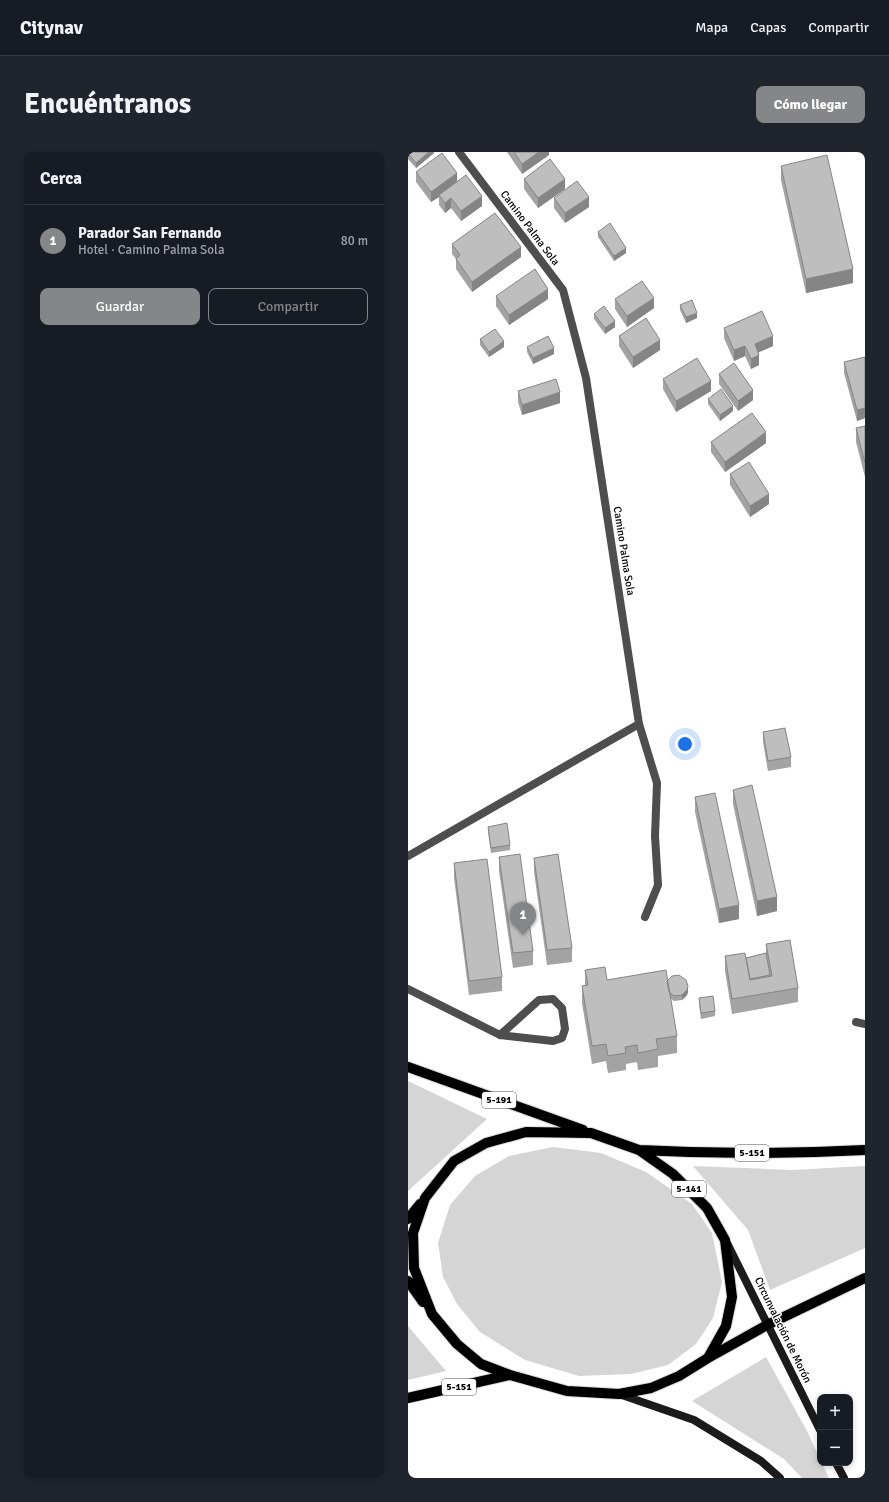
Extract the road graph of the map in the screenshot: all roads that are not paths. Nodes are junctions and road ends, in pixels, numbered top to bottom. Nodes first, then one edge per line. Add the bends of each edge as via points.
1 (459, 152) edge
2 (639, 724) junction
3 (408, 856) edge
4 (645, 918) dead end
5 (408, 989) edge
6 (856, 1022) dead end
7 (865, 1024) edge
8 (500, 1035) junction
9 (408, 1067) edge
10 (591, 1133) junction
11 (639, 1150) junction
12 (865, 1150) edge
13 (425, 1198) junction
14 (408, 1219) edge
15 (725, 1240) junction
16 (865, 1278) edge
17 (408, 1281) edge
18 (432, 1314) junction
19 (767, 1325) junction
20 (708, 1358) junction
21 (510, 1375) junction
22 (619, 1394) junction
23 (408, 1398) edge
24 (817, 1424) edge
25 (838, 1466) edge
26 (780, 1478) edge
27 (844, 1478) edge

1 - 2 street, Camino Palma Sola via 563,290 586,378
2 - 3 street
2 - 4 street, Camino Palma Sola via 657,783 654,836 658,886
5 - 8 street
6 - 7 street
8 - 8 street via 539,1000 553,999 562,1008 565,1029 562,1038 553,1040
9 - 10 main road, 5-191
10 - 11 main road, 5-151
10 - 13 main road, 5-151 via 526,1132 486,1143 454,1161
11 - 12 main road, 5-151 via 775,1154
11 - 15 main road, 5-141 via 674,1174 708,1208
13 - 14 main road, 5-151
13 - 18 main road via 413,1233 414,1268
15 - 19 main road, Circunvalación de Morón / 5-141
15 - 20 main road via 732,1297 726,1326
16 - 19 main road, 5-151
17 - 18 main road
18 - 21 main road via 457,1344 481,1364
19 - 20 main road, 5-151
19 - 24 main road, Circunvalación de Morón / 5-141
20 - 22 main road, 5-151 via 680,1376 651,1388
21 - 22 main road, 5-151 via 567,1391
21 - 23 main road, 5-151
22 - 26 main road via 694,1420 761,1461
25 - 27 main road

